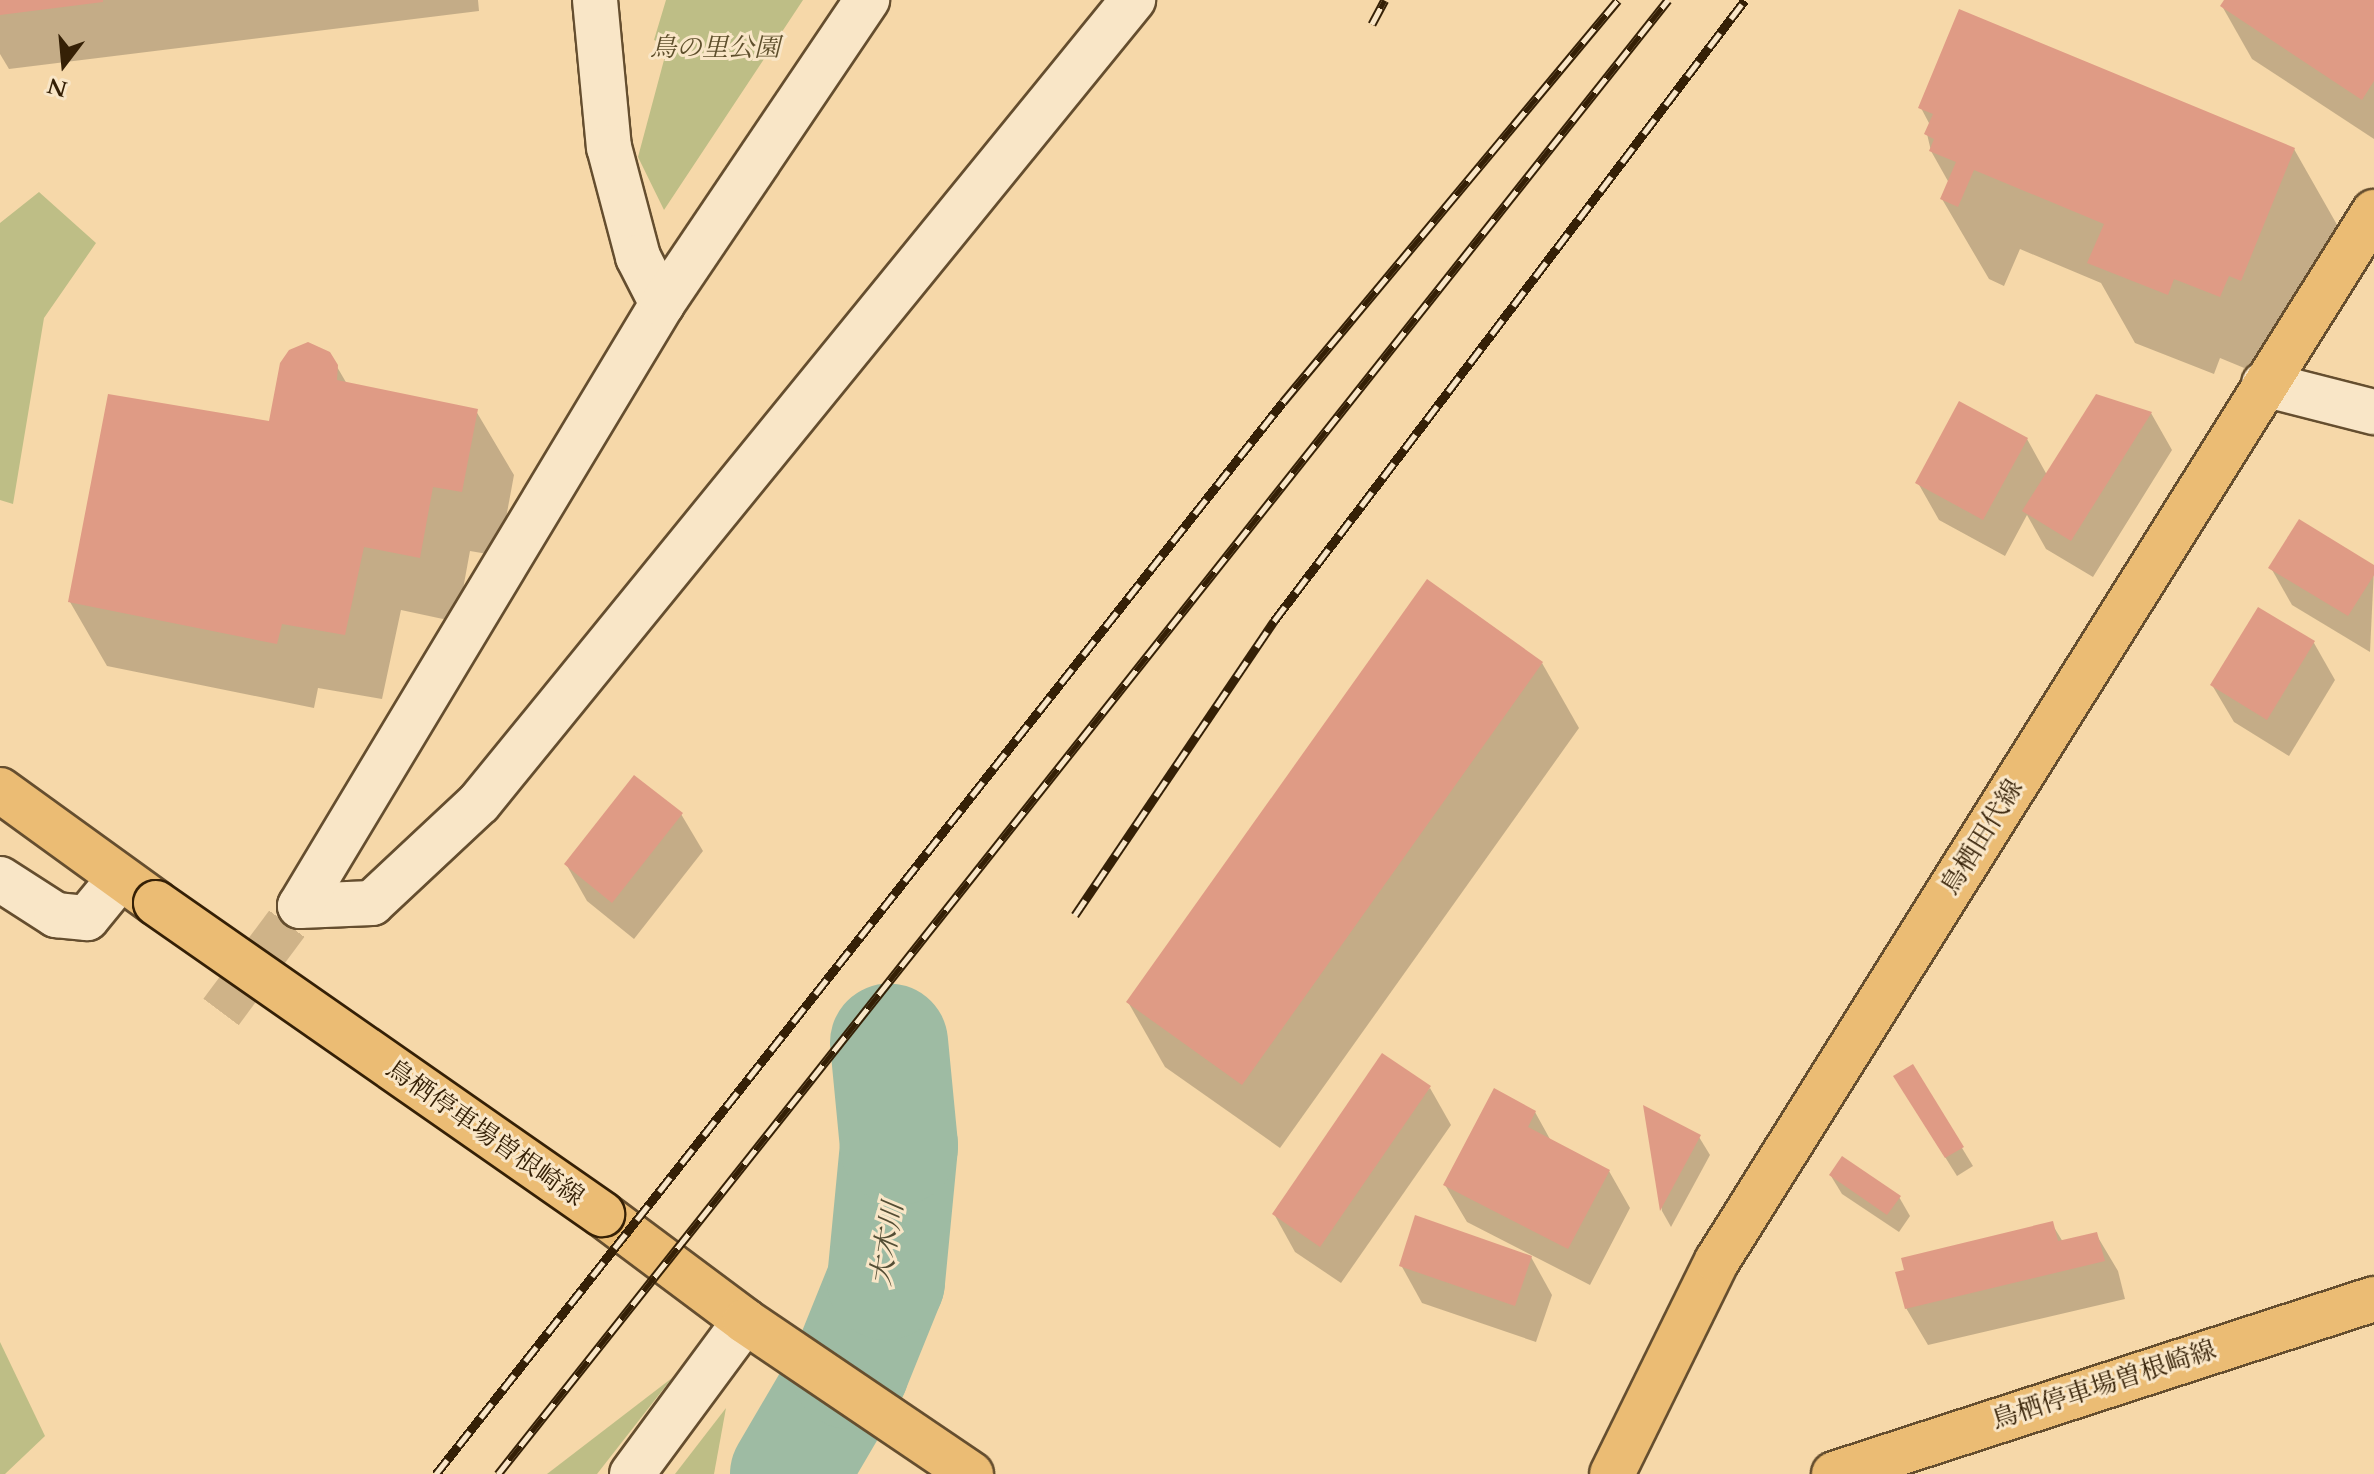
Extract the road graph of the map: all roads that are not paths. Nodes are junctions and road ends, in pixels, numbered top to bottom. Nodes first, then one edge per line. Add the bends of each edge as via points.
1 (595, 0) edge
2 (867, 0) edge
3 (1133, 0) edge
4 (2374, 212) edge
5 (662, 304) junction
6 (2264, 384) junction
7 (2374, 412) edge
8 (0, 790) edge
9 (0, 879) edge
10 (119, 879) junction
11 (2374, 1299) edge
12 (745, 1321) junction
13 (632, 1474) edge
14 (971, 1474) edge
15 (1612, 1474) edge
16 (1834, 1474) edge

1 - 5 street via 609,147 638,257
2 - 5 street
3 - 5 street via 479,803 372,903 300,906
4 - 6 main road, 鳥栖田代線
6 - 7 street
6 - 15 main road, 鳥栖田代線 via 1717,1261
8 - 10 main road, 鳥栖停車場曽根崎線
9 - 10 street via 56,915 87,918
10 - 12 main road, 鳥栖停車場曽根崎線, bridge via 602,1214
11 - 16 main road, 鳥栖停車場曽根崎線
12 - 13 street
12 - 14 main road, 鳥栖停車場曽根崎線

